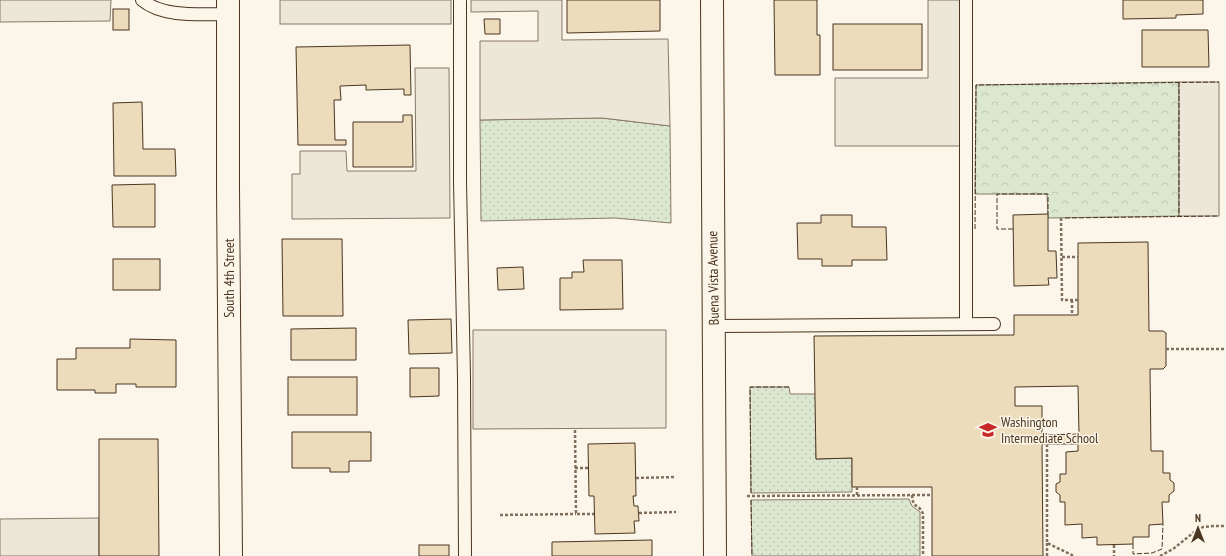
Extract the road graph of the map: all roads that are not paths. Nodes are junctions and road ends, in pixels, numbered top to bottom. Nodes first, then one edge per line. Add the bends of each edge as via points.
1 (142, 0) edge
2 (460, 0) edge
3 (712, 0) edge
4 (966, 0) edge
5 (228, 7) edge
6 (966, 324) junction
7 (994, 324) dead end
8 (713, 326) junction
9 (231, 556) edge
10 (465, 556) edge
11 (715, 556) edge

1 - 5 lane via 161,11 192,14
2 - 10 lane
3 - 8 street, Buena Vista Avenue
4 - 6 lane
5 - 9 street, South 4th Street
6 - 7 lane
6 - 8 lane
8 - 11 street, Buena Vista Avenue

